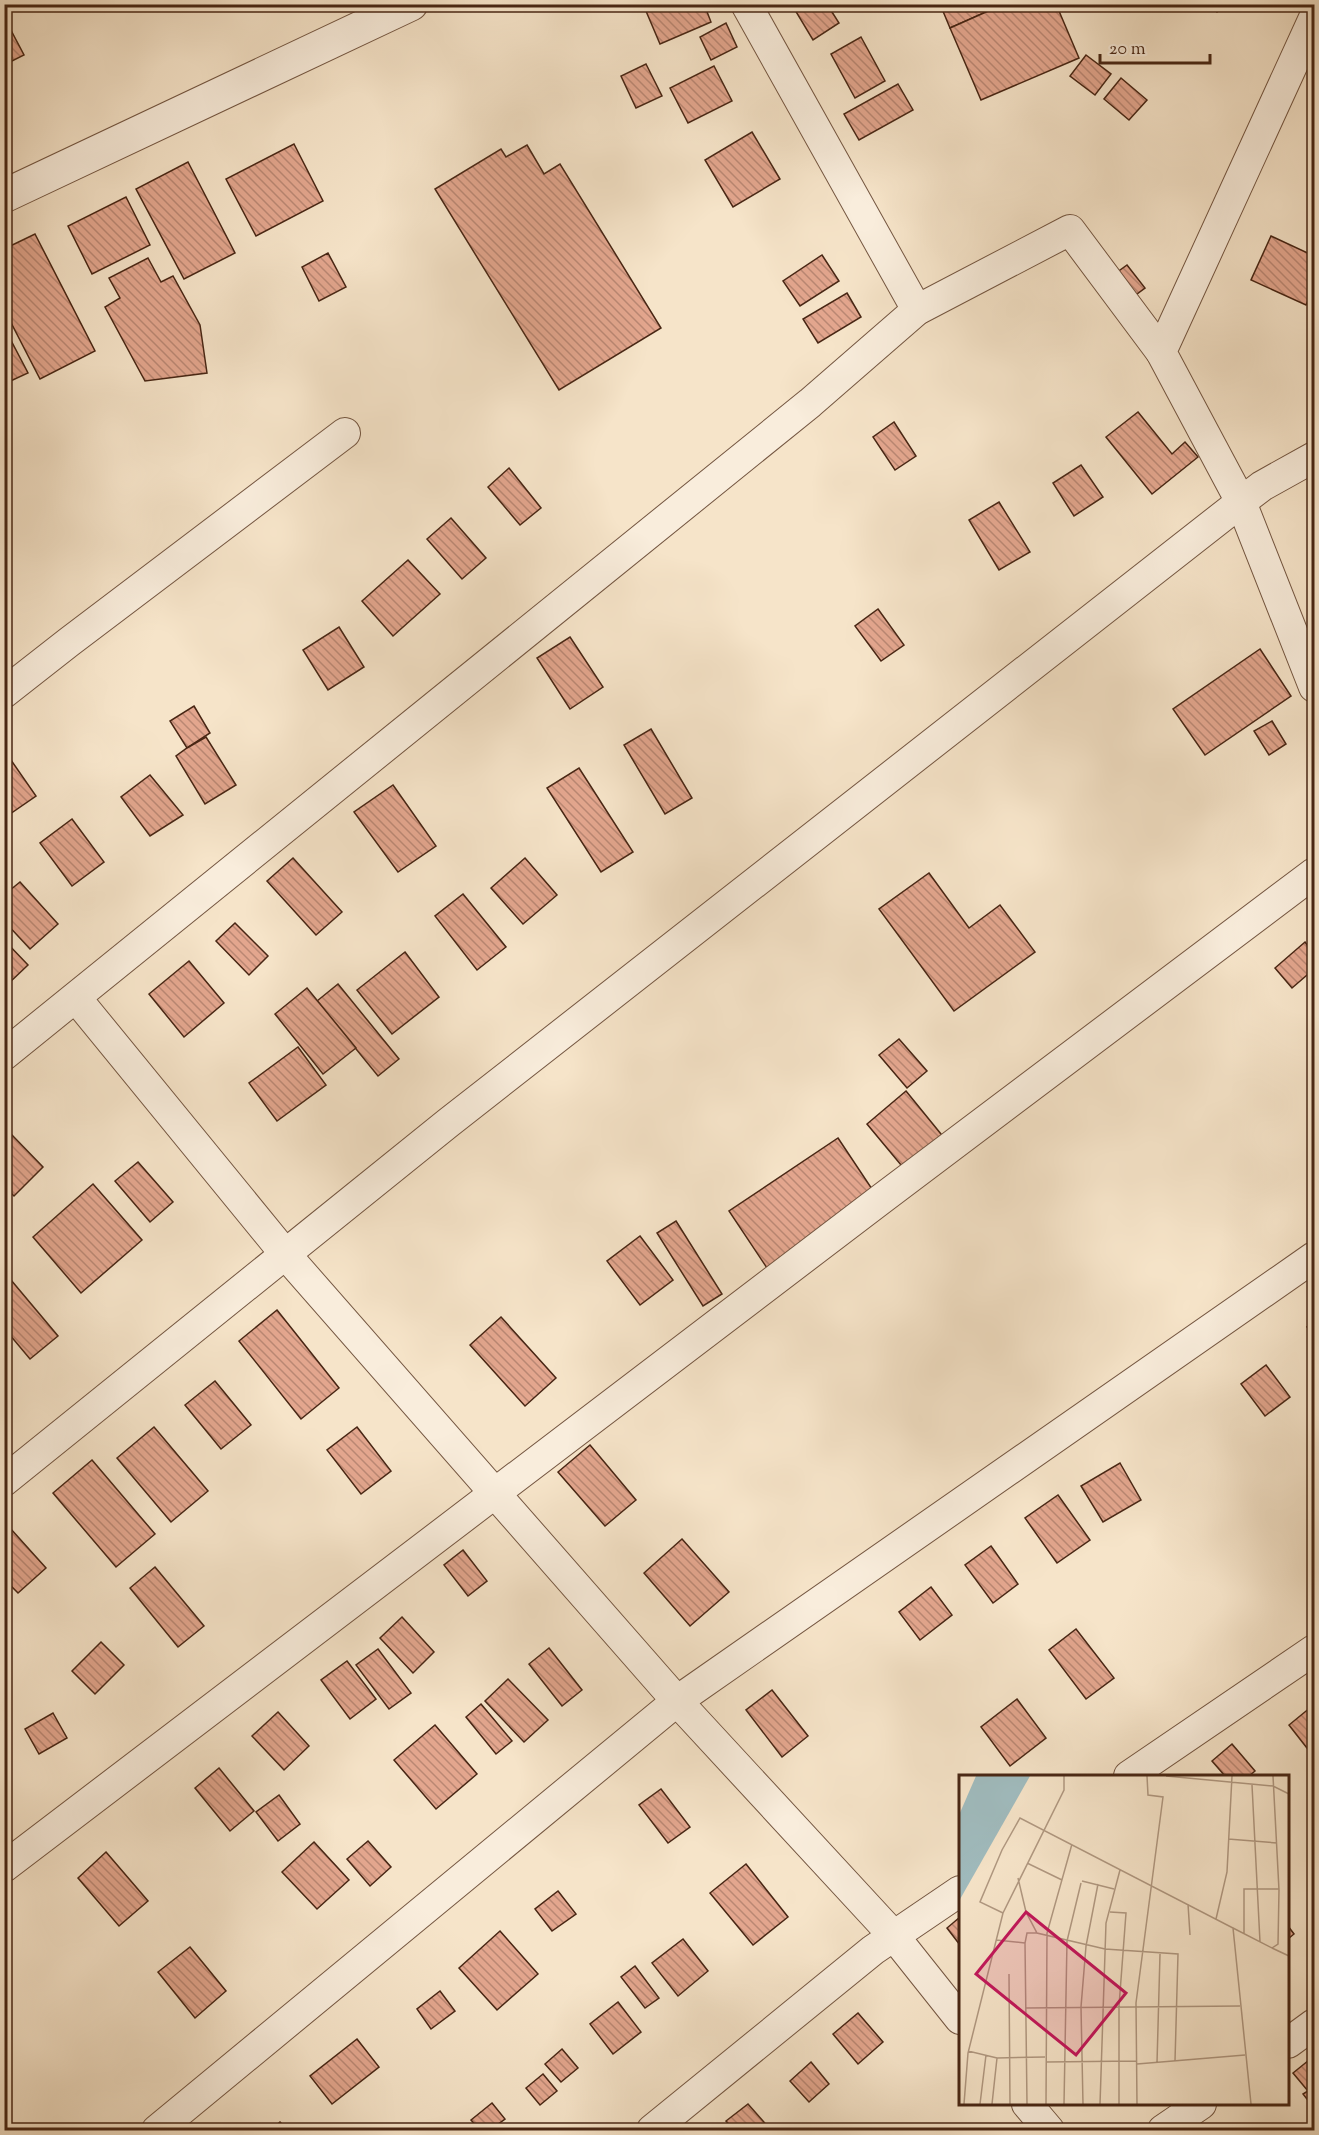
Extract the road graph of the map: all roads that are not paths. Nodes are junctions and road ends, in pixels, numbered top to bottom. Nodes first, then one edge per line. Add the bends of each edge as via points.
1 (411, 4) edge
2 (746, 4) edge
3 (1314, 18) edge
4 (4, 196) edge
5 (917, 309) junction
6 (1161, 352) junction
7 (345, 433) dead end
8 (1314, 457) edge
9 (1241, 502) junction
10 (1314, 687) edge
11 (4, 693) edge
12 (1314, 873) edge
13 (76, 998) junction
14 (4, 1055) edge
15 (286, 1255) junction
16 (1314, 1257) edge
17 (4, 1481) edge
18 (496, 1494) junction
19 (1314, 1650) edge
20 (677, 1701) junction
21 (1130, 1775) edge
22 (4, 1867) edge
23 (959, 1892) edge
24 (894, 1936) junction
25 (959, 2018) edge
26 (1314, 2024) edge
27 (1289, 2042) edge
28 (1029, 2105) edge
29 (1198, 2105) edge
30 (157, 2130) edge
31 (652, 2130) edge
32 (1049, 2130) edge
33 (1163, 2130) edge

1 - 4 street
2 - 5 street
3 - 6 street
5 - 6 street via 1070,230
5 - 13 street via 810,404
6 - 9 street
7 - 11 street
8 - 9 street
9 - 10 street
9 - 15 street via 448,1123
12 - 18 street
13 - 14 street
13 - 15 street
15 - 17 street
15 - 18 street
16 - 20 street
18 - 20 street
18 - 22 street
19 - 21 street
20 - 24 street
20 - 30 street
23 - 24 street
24 - 25 street
24 - 31 street
26 - 27 street
28 - 32 street
29 - 33 street

